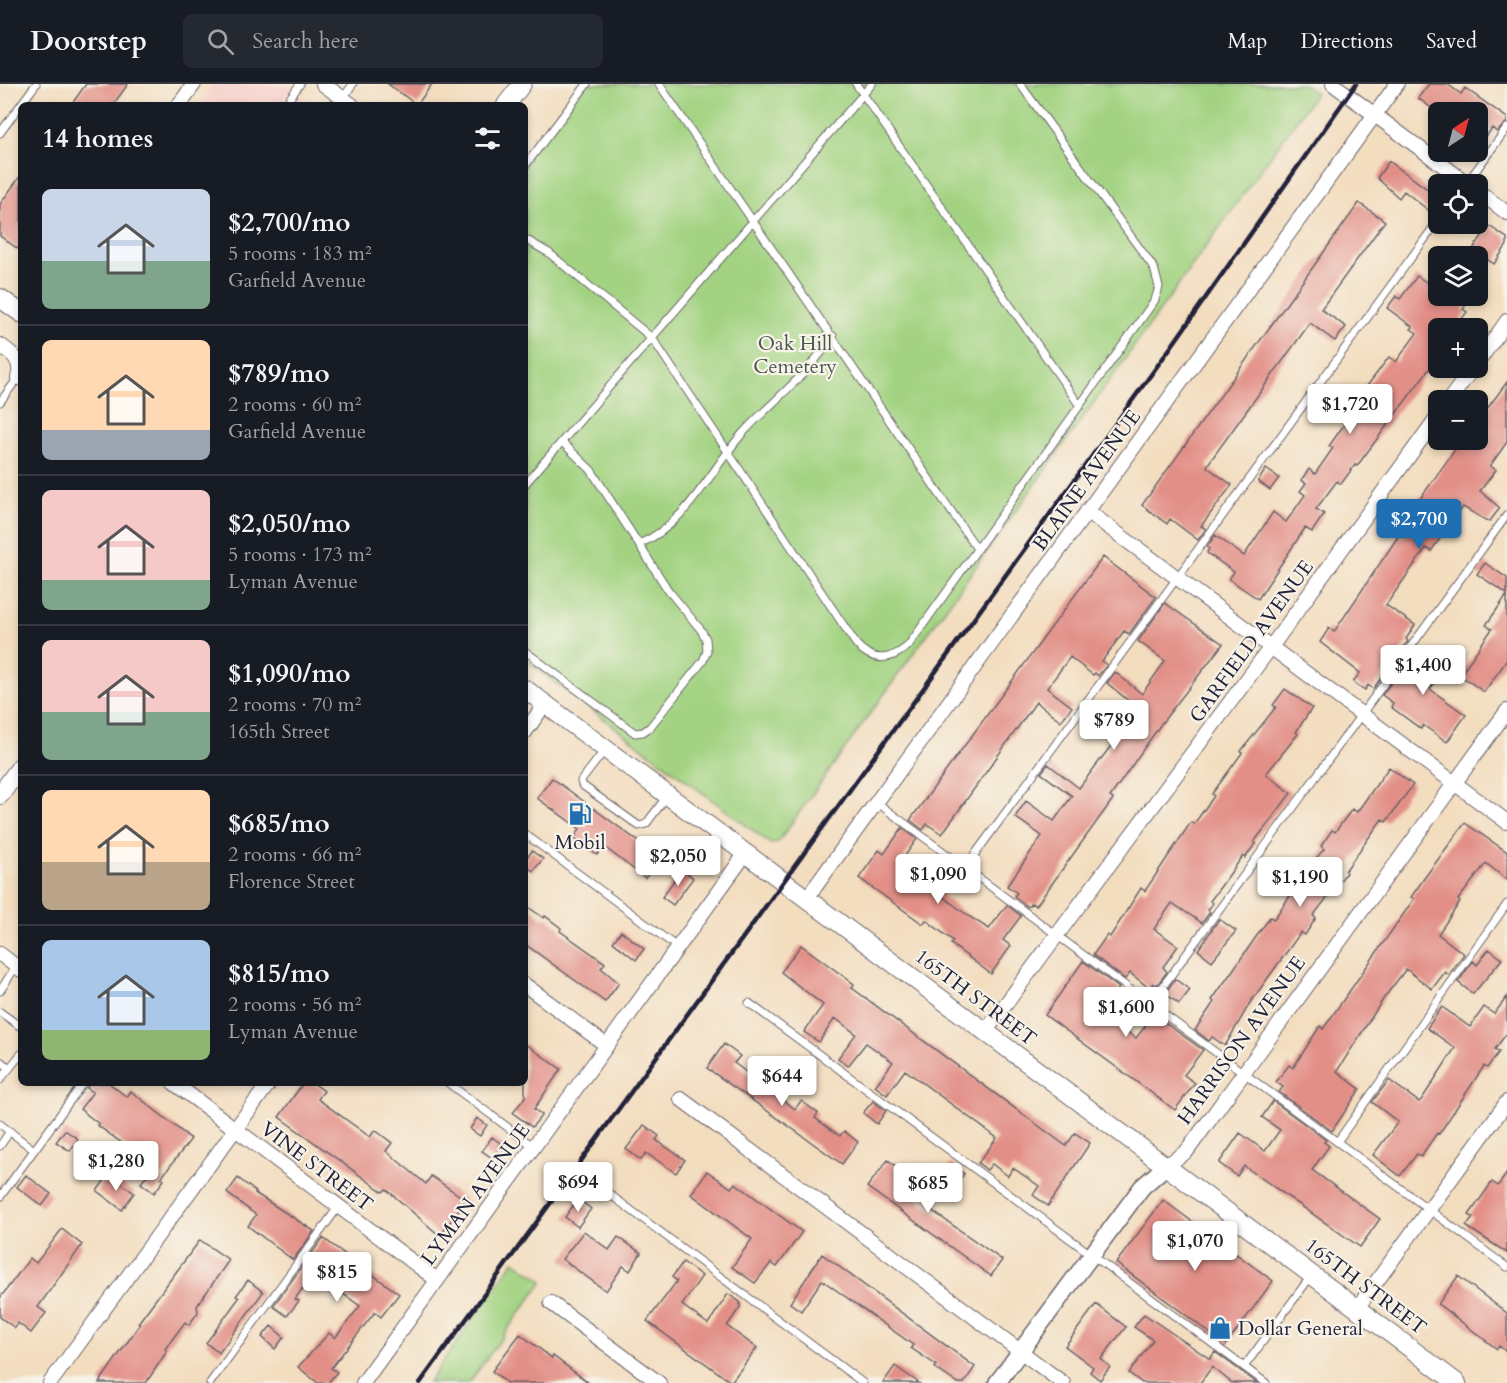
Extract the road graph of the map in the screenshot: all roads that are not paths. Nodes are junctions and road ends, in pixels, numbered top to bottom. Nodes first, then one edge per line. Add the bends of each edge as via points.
1 (36, 84) edge
2 (194, 84) edge
3 (300, 84) edge
4 (323, 84) edge
5 (353, 84) edge
6 (522, 84) edge
7 (587, 84) edge
8 (659, 84) edge
9 (856, 84) edge
10 (872, 84) edge
11 (1020, 84) edge
12 (1333, 84) edge
13 (1397, 84) edge
14 (863, 93) junction
15 (22, 102) edge
16 (181, 102) edge
17 (287, 102) edge
18 (347, 102) edge
19 (508, 102) edge
20 (18, 108) edge
21 (1374, 115) junction
22 (1507, 128) edge
23 (0, 132) edge
24 (528, 162) edge
25 (1453, 174) edge
26 (1477, 174) edge
27 (1488, 200) edge
28 (1507, 213) edge
29 (754, 220) junction
30 (1428, 234) edge
31 (528, 241) edge
32 (0, 298) edge
33 (18, 311) edge
34 (1507, 321) edge
35 (833, 336) junction
36 (652, 338) junction
37 (0, 345) edge
38 (1488, 348) edge
39 (18, 361) edge
40 (18, 378) edge
41 (0, 402) edge
42 (1080, 406) junction
43 (1428, 430) edge
44 (562, 442) junction
45 (728, 451) junction
46 (528, 472) edge
47 (536, 472) junction
48 (528, 481) edge
49 (1088, 511) junction
50 (1507, 515) edge
51 (639, 544) junction
52 (978, 549) junction
53 (1177, 578) junction
54 (1271, 647) junction
55 (528, 653) edge
56 (528, 691) edge
57 (545, 704) junction
58 (1507, 711) edge
59 (1362, 715) junction
60 (528, 728) edge
61 (605, 749) junction
62 (18, 770) edge
63 (1454, 783) junction
64 (0, 795) edge
65 (667, 795) junction
66 (876, 802) junction
67 (1507, 822) edge
68 (528, 836) edge
69 (746, 853) junction
70 (965, 868) junction
71 (807, 898) junction
72 (1507, 904) edge
73 (1057, 935) junction
74 (677, 947) junction
75 (0, 954) edge
76 (18, 967) edge
77 (18, 969) edge
78 (528, 987) edge
79 (0, 991) edge
80 (749, 1003) dead end
81 (1150, 1004) junction
82 (0, 1012) edge
83 (18, 1025) edge
84 (985, 1032) junction
85 (606, 1045) junction
86 (18, 1058) edge
87 (0, 1061) edge
88 (10, 1068) junction
89 (1243, 1073) junction
90 (0, 1080) edge
91 (80, 1086) edge
92 (178, 1086) edge
93 (267, 1086) edge
94 (452, 1086) edge
95 (681, 1099) dead end
96 (1507, 1102) edge
97 (0, 1124) edge
98 (235, 1129) junction
99 (10, 1131) junction
100 (1337, 1142) junction
101 (0, 1146) edge
102 (533, 1146) junction
103 (34, 1150) junction
104 (1166, 1166) junction
105 (600, 1188) dead end
106 (0, 1197) edge
107 (339, 1206) junction
108 (1429, 1209) junction
109 (1091, 1255) junction
110 (1507, 1267) edge
111 (1312, 1274) junction
112 (437, 1280) junction
113 (551, 1303) dead end
114 (1358, 1307) junction
115 (1020, 1351) junction
116 (1244, 1367) junction
117 (1447, 1378) edge
118 (50, 1383) edge
119 (210, 1383) edge
120 (363, 1383) edge
121 (659, 1383) edge
122 (863, 1383) edge
123 (997, 1383) edge
124 (1063, 1383) edge
125 (1266, 1383) edge

1 - 15 lane
2 - 16 street
3 - 17 lane
4 - 18 street
5 - 18 lane
6 - 19 main road
7 - 24 lane
8 - 29 lane
9 - 14 lane
10 - 14 lane
11 - 42 lane via 1158,278 1155,300
12 - 21 street
13 - 21 street, BLAINE AVENUE
14 - 29 lane
14 - 42 lane
20 - 23 lane
21 - 25 street
21 - 49 street, BLAINE AVENUE
22 - 26 lane
27 - 28 street
29 - 35 lane
29 - 36 lane
30 - 53 lane
31 - 36 lane
32 - 33 main road
34 - 38 street
35 - 45 lane via 798,381
35 - 52 lane
36 - 44 lane
36 - 45 lane
37 - 39 street
40 - 41 lane
42 - 52 lane
43 - 54 street, GARFIELD AVENUE
44 - 47 lane
44 - 51 lane via 591,470
45 - 51 lane via 666,529
45 - 52 lane via 856,644 874,657 896,656 909,646
46 - 47 lane
47 - 48 lane
49 - 53 street
49 - 66 street, BLAINE AVENUE
50 - 59 lane
51 - 55 lane via 701,630 707,651 650,727 635,733
53 - 54 street
53 - 70 lane
54 - 59 street
54 - 73 street, GARFIELD AVENUE
56 - 57 main road, 165TH STREET
57 - 60 street
57 - 61 main road, 165TH STREET
58 - 63 street, HARRISON AVENUE
59 - 63 street
59 - 81 lane
61 - 65 main road, 165TH STREET
61 - 65 lane via 582,785 639,826 646,824
62 - 64 main road
63 - 67 street
63 - 89 street, HARRISON AVENUE
65 - 69 main road, 165TH STREET
66 - 70 lane
66 - 71 street, BLAINE AVENUE
68 - 74 lane
69 - 71 main road, 165TH STREET
69 - 74 street, LYMAN AVENUE
70 - 73 lane
71 - 84 main road, 165TH STREET
72 - 100 lane
73 - 81 lane
73 - 84 street, GARFIELD AVENUE
74 - 85 street, LYMAN AVENUE
75 - 76 street
77 - 79 lane
78 - 85 street
80 - 109 lane
81 - 89 lane
82 - 83 lane
84 - 104 main road, 165TH STREET
85 - 102 street, LYMAN AVENUE
86 - 88 lane
87 - 88 lane
88 - 90 lane
89 - 100 lane
89 - 104 street, HARRISON AVENUE via 1187,1151
91 - 103 lane
92 - 98 street, VINE STREET
93 - 98 street
94 - 102 lane
95 - 115 street
96 - 108 street
97 - 99 lane
98 - 107 street, VINE STREET
98 - 118 street
99 - 101 lane
99 - 103 lane
100 - 108 lane
102 - 112 street, LYMAN AVENUE
103 - 106 lane
104 - 109 street, HARRISON AVENUE via 1142,1186
104 - 111 main road, 165TH STREET
105 - 122 lane
107 - 112 street, VINE STREET
107 - 119 lane
108 - 110 lane
108 - 114 street
109 - 115 street, HARRISON AVENUE
109 - 116 lane
111 - 114 main road, 165TH STREET
111 - 116 lane
112 - 120 street, LYMAN AVENUE
113 - 121 street
114 - 117 main road, 165TH STREET
115 - 123 street, HARRISON AVENUE
115 - 124 street
116 - 125 lane

